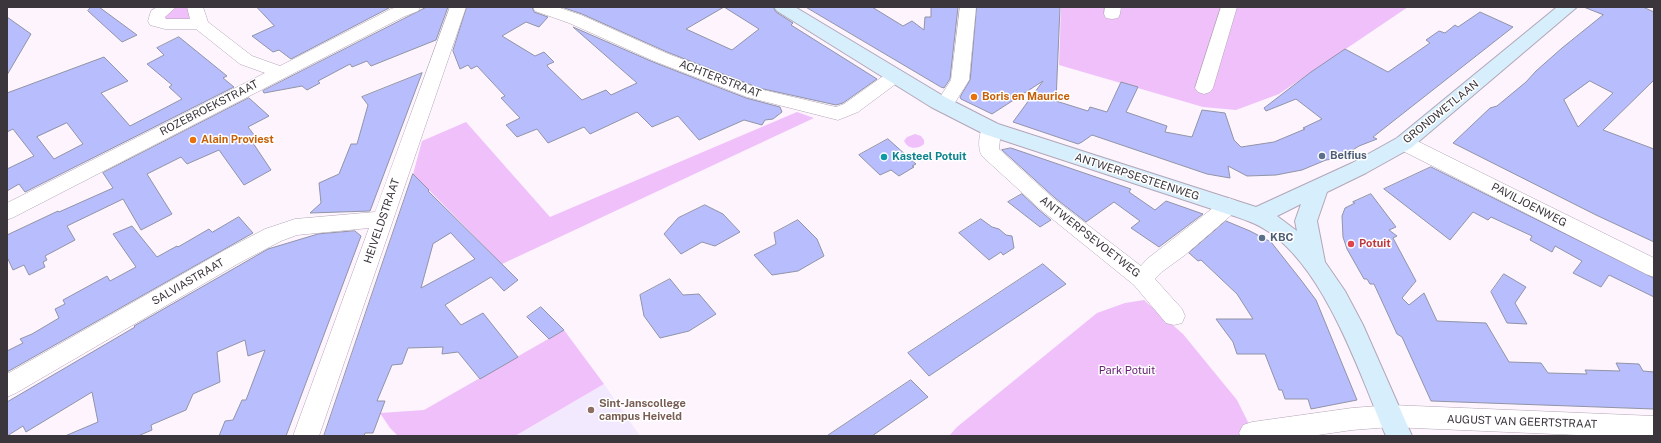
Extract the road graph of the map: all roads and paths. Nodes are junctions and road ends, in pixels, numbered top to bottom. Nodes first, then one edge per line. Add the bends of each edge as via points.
1 (168, 7) edge
2 (195, 7) edge
3 (412, 7) edge
4 (458, 7) edge
5 (541, 7) edge
6 (783, 7) edge
7 (968, 7) edge
8 (1229, 7) edge
9 (1568, 7) edge
10 (200, 24) junction
11 (246, 60) junction
12 (280, 72) junction
13 (895, 76) junction
14 (255, 85) junction
15 (1204, 88) dead end
16 (944, 105) junction
17 (991, 129) junction
18 (1404, 143) junction
19 (1318, 188) junction
20 (1228, 206) junction
21 (7, 212) edge
22 (1257, 216) junction
23 (383, 219) junction
24 (1314, 263) junction
25 (1654, 268) edge
26 (1142, 279) junction
27 (1174, 316) dead end
28 (7, 386) edge
29 (1395, 426) edge
30 (1654, 427) edge
31 (1252, 433) dead end
32 (306, 436) edge

1 - 10 street via 157,15 156,21 165,24
2 - 10 street
3 - 12 street, ROZEBROEKSTRAAT
4 - 23 street, HEIVELDSTRAAT via 402,159
5 - 13 street, ACHTERSTRAAT via 752,93 817,110 838,114 851,108
6 - 13 main road, ANTWERPSESTEENWEG
7 - 16 street via 960,80
8 - 15 street
9 - 18 main road, GRONDWETLAAN
10 - 11 street
11 - 12 street
11 - 14 street
12 - 14 street, ROZEBROEKSTRAAT
13 - 16 main road, ANTWERPSESTEENWEG
14 - 21 street, ROZEBROEKSTRAAT
16 - 17 main road, ANTWERPSESTEENWEG
17 - 20 main road, ANTWERPSESTEENWEG
17 - 26 street, ANTWERPSEVOETWEG via 989,151 1048,204
18 - 19 main road, GRONDWETLAAN
18 - 25 street, PAVILJOENWEG
19 - 22 main road, GRONDWETLAAN
19 - 24 main road via 1306,221
20 - 22 main road, ANTWERPSESTEENWEG
20 - 26 street, ANTWERPSEVOETWEG via 1155,265
22 - 24 main road, ANTWERPSESTEENWEG via 1281,229
23 - 28 street, SALVIASTRAAT via 295,227 273,236 233,256
23 - 32 street, HEIVELDSTRAAT
24 - 29 main road, ANTWERPSESTEENWEG via 1337,297
26 - 27 street
29 - 30 street, AUGUST VAN GEERTSTRAAT
29 - 31 street, AUGUST VAN GEERTSTRAAT via 1352,419

